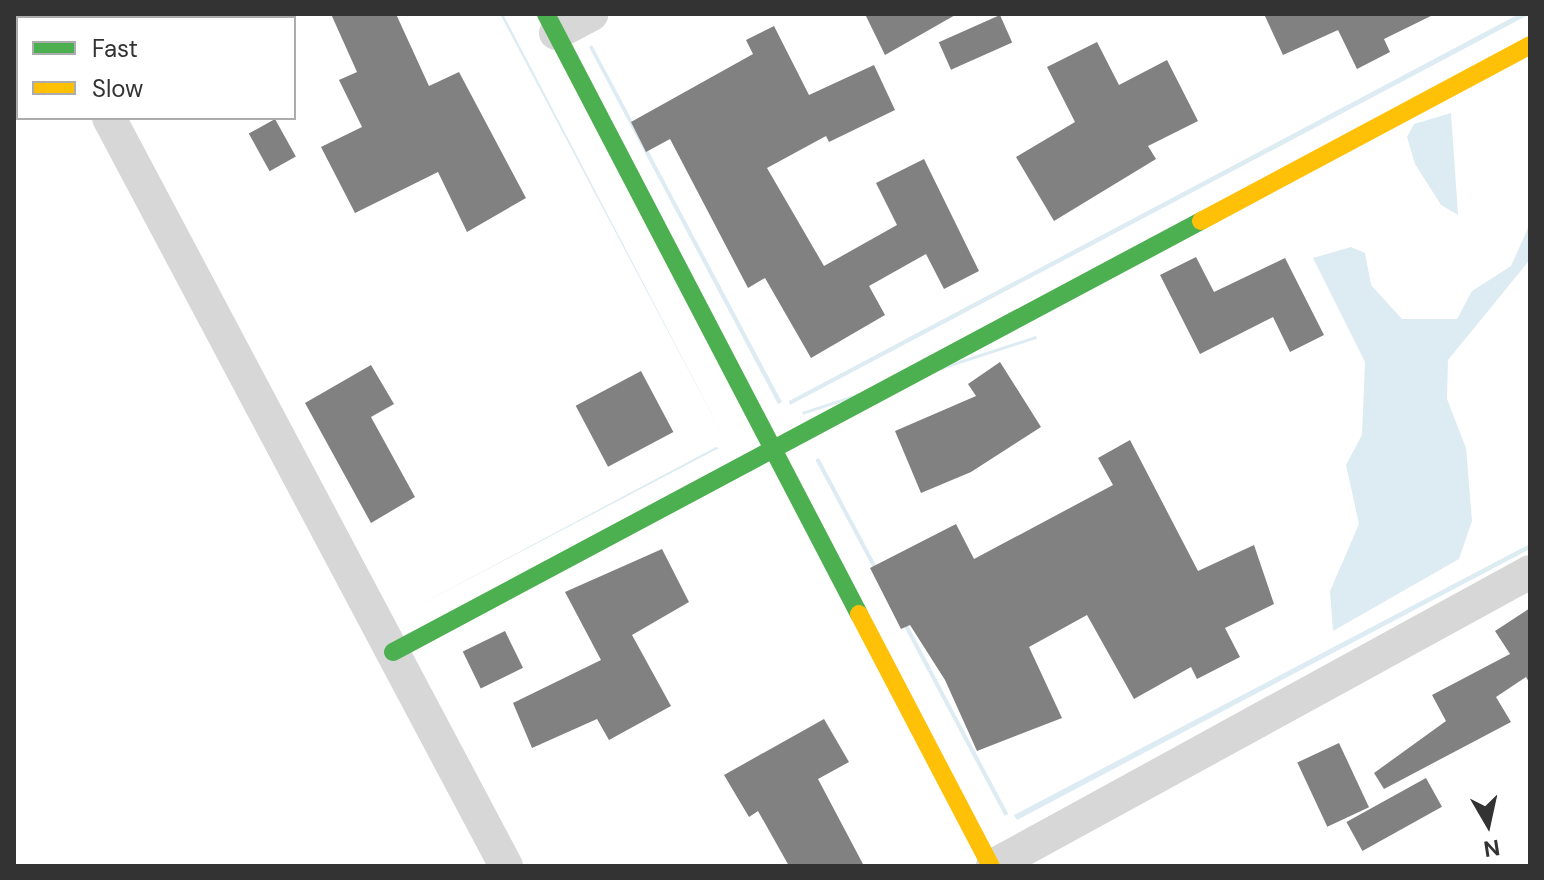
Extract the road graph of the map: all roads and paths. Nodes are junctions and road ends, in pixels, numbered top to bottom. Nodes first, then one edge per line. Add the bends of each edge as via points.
1 (591, 14) edge
2 (551, 24) edge
3 (1530, 45) edge
4 (110, 120) edge
5 (773, 449) junction
6 (1530, 572) edge
7 (393, 652) junction
8 (506, 866) edge
9 (992, 866) edge

1 - 2 street
2 - 5 street
3 - 5 street
4 - 7 street
5 - 7 street
5 - 9 street
6 - 9 street
7 - 8 street

